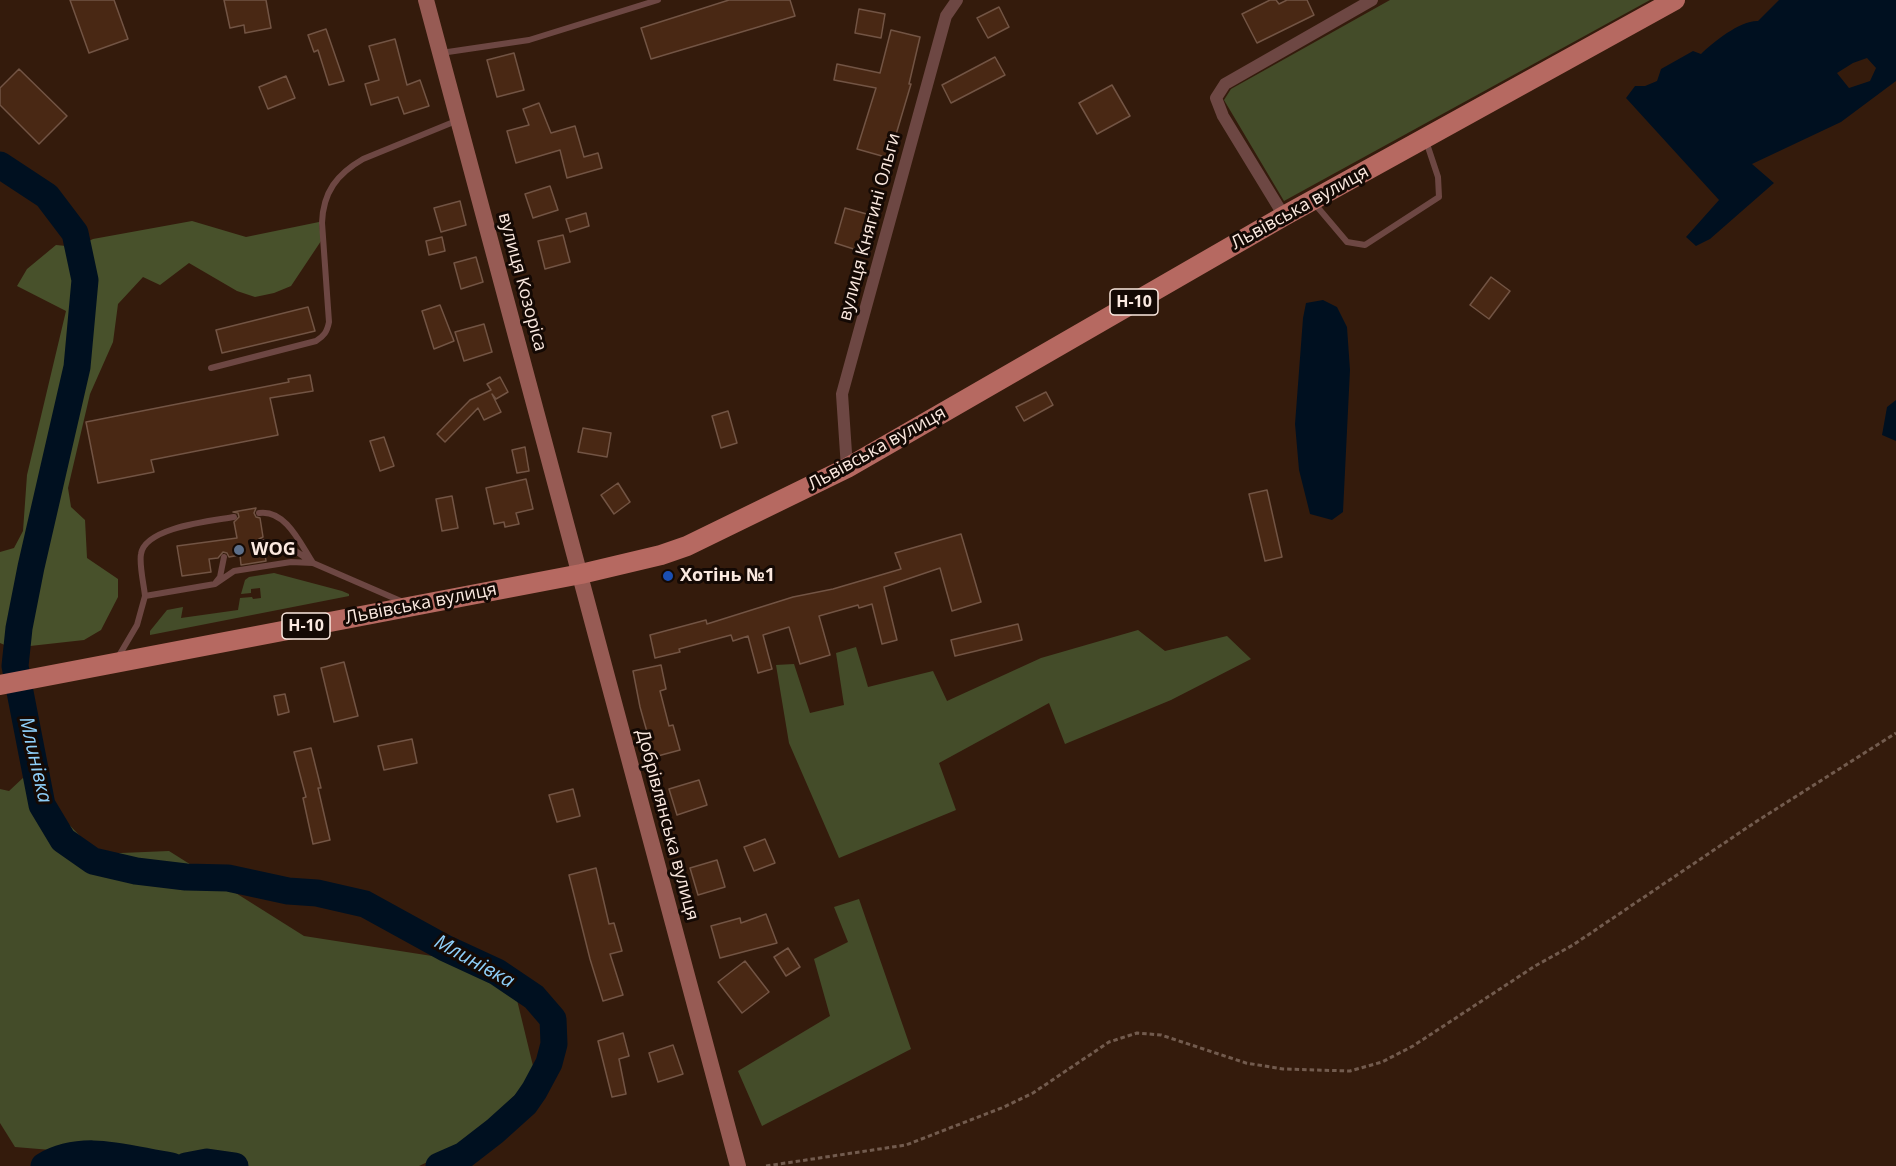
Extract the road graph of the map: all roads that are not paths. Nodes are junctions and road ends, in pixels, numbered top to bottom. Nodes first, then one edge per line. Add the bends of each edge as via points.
1 (426, 0) edge
2 (658, 0) edge
3 (957, 0) edge
4 (1372, 0) edge
5 (1675, 0) edge
6 (441, 53) junction
7 (459, 120) junction
8 (1425, 138) junction
9 (1312, 201) junction
10 (1284, 216) junction
11 (212, 368) dead end
12 (847, 468) junction
13 (259, 513) dead end
14 (234, 517) dead end
15 (263, 542) dead end
16 (224, 557) dead end
17 (313, 563) junction
18 (580, 574) junction
19 (216, 584) junction
20 (145, 596) junction
21 (412, 606) junction
22 (114, 663) junction
23 (1, 685) edge
24 (738, 1166) edge

1 - 6 street, вулиця Козоріса
2 - 6 lane via 529,40
3 - 12 street, вулиця Княгині Ольги via 946,16 842,394
4 - 10 street via 1225,84 1216,98
5 - 8 main road, Львівська вулиця / Н-10
6 - 7 street, вулиця Козоріса
7 - 11 lane via 348,167 328,190 322,223 329,322 323,337
7 - 18 street, вулиця Козоріса
8 - 9 main road, Львівська вулиця / Н-10
8 - 9 lane via 1438,177 1439,197 1365,245 1347,242
9 - 10 main road, Львівська вулиця / Н-10
10 - 12 main road, Львівська вулиця / Н-10
12 - 18 main road, Львівська вулиця / Н-10 via 687,546
13 - 17 lane via 278,516 287,524
14 - 20 lane via 167,530 147,542 141,553
15 - 17 lane via 290,547
16 - 19 lane
17 - 19 lane via 291,562 234,572
17 - 21 lane
18 - 21 main road, Львівська вулиця / Н-10
18 - 24 street, Добрівлянська вулиця
19 - 20 lane
20 - 22 lane via 137,625
21 - 22 main road, Львівська вулиця / Н-10
22 - 23 main road, Львівська вулиця / Н-10

